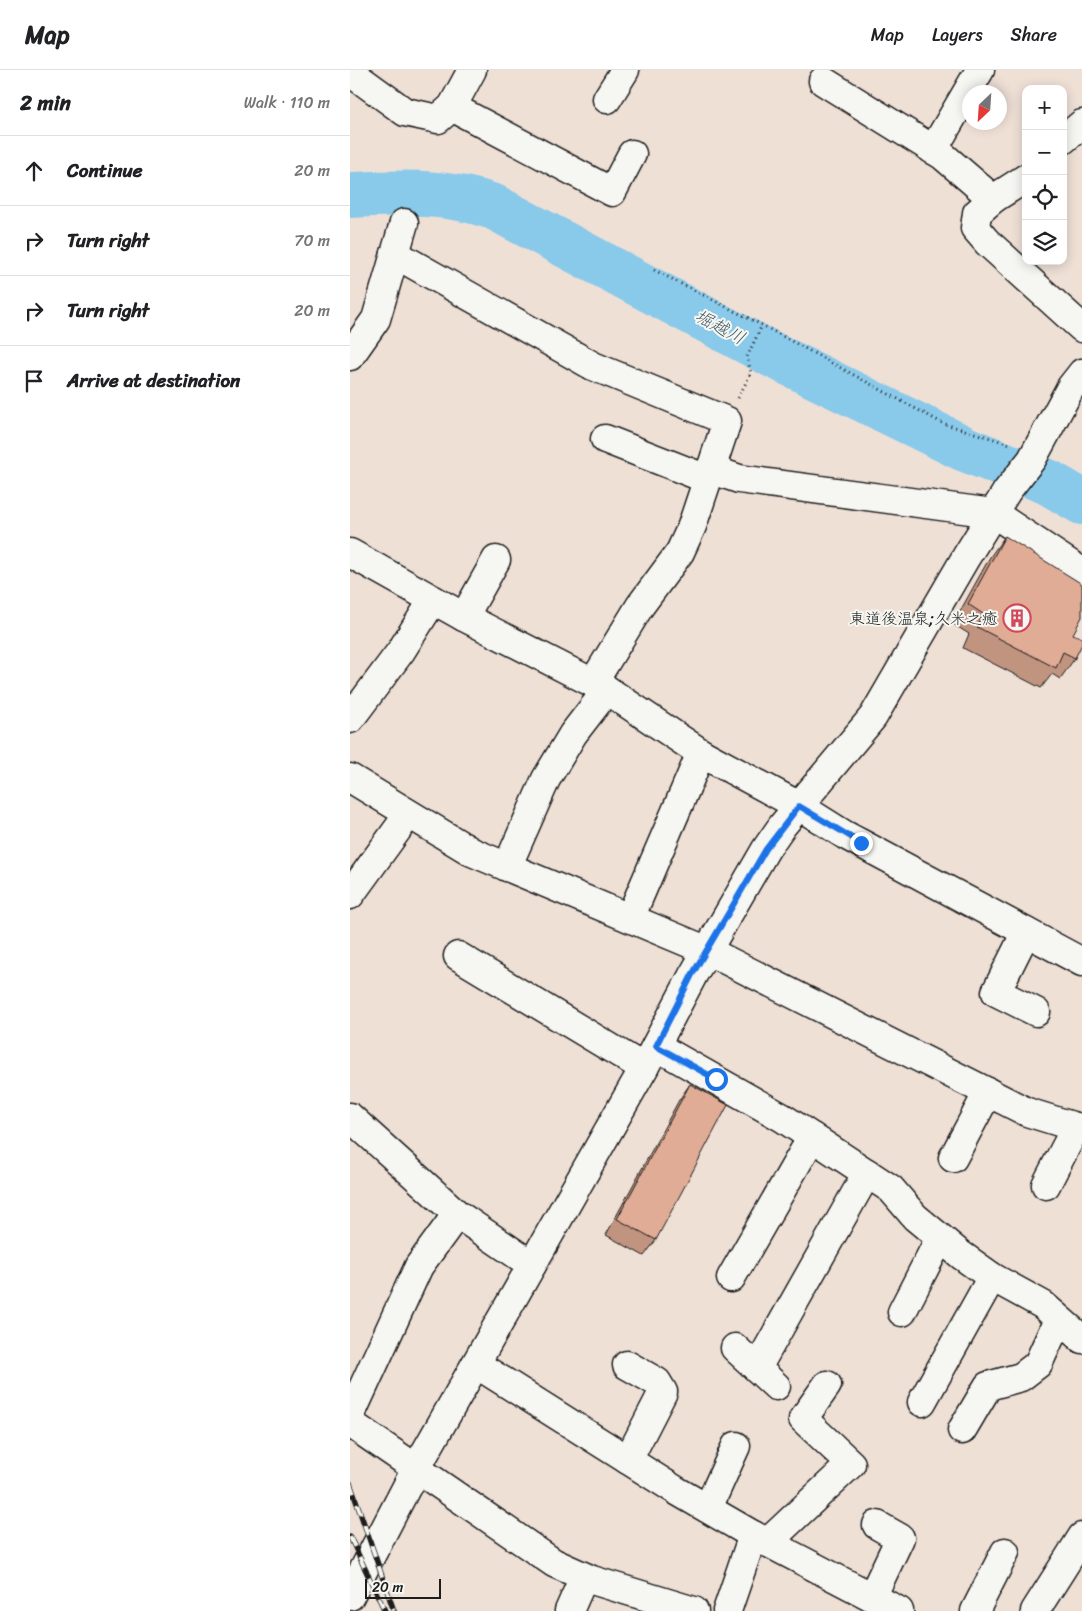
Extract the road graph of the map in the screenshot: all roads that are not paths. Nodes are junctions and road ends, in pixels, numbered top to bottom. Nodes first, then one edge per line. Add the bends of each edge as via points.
1 (472, 70) edge
2 (625, 70) edge
3 (980, 70) edge
4 (350, 72) edge
5 (823, 81) dead end
6 (606, 99) dead end
7 (452, 107) junction
8 (1082, 124) edge
9 (1067, 137) edge
10 (934, 150) junction
11 (632, 154) dead end
12 (1022, 181) edge
13 (993, 199) junction
14 (404, 223) dead end
15 (395, 254) junction
16 (1082, 328) edge
17 (350, 356) edge
18 (1082, 373) edge
19 (605, 439) dead end
20 (709, 474) junction
21 (1000, 502) junction
22 (350, 553) edge
23 (496, 560) dead end
24 (1082, 572) edge
25 (433, 600) junction
26 (464, 617) junction
27 (600, 687) junction
28 (350, 720) edge
29 (701, 753) junction
30 (350, 778) edge
31 (799, 806) junction
32 (408, 815) junction
33 (507, 867) junction
34 (350, 895) edge
35 (630, 918) junction
36 (1026, 932) junction
37 (708, 951) junction
38 (458, 956) dead end
39 (1082, 962) edge
40 (1036, 1012) dead end
41 (650, 1057) junction
42 (988, 1092) junction
43 (350, 1117) edge
44 (1079, 1128) edge
45 (812, 1137) junction
46 (953, 1158) dead end
47 (867, 1173) junction
48 (1046, 1185) dead end
49 (457, 1214) junction
50 (940, 1238) junction
51 (532, 1265) junction
52 (992, 1277) junction
53 (730, 1278) dead end
54 (902, 1312) dead end
55 (1058, 1320) junction
56 (1082, 1339) edge
57 (735, 1348) dead end
58 (476, 1364) junction
59 (626, 1365) dead end
60 (827, 1385) dead end
61 (922, 1402) dead end
62 (350, 1416) edge
63 (350, 1423) edge
64 (962, 1430) dead end
65 (736, 1446) dead end
66 (628, 1460) junction
67 (417, 1467) junction
68 (708, 1508) junction
69 (877, 1525) dead end
70 (1082, 1537) edge
71 (761, 1538) junction
72 (1005, 1552) dead end
73 (584, 1577) junction
74 (352, 1584) edge
75 (872, 1597) junction
76 (569, 1611) edge
77 (694, 1611) edge
78 (727, 1611) edge
79 (899, 1611) edge
80 (975, 1611) edge
81 (1035, 1611) edge

1 - 7 street
2 - 6 street
3 - 10 street
4 - 7 street via 405,112 438,119
5 - 10 street
7 - 11 street via 612,192
8 - 9 street
10 - 13 street
12 - 13 street
13 - 16 street via 977,213 975,228
14 - 15 street
15 - 17 street via 376,319
15 - 20 street via 593,366 727,421
18 - 21 street via 1034,455
19 - 20 street
20 - 21 street
20 - 27 street via 680,552 640,606
21 - 24 street
21 - 31 street via 873,717
22 - 25 street
23 - 26 street
25 - 26 street
25 - 28 street via 401,651
26 - 27 street
27 - 29 street
27 - 33 street via 546,779
29 - 31 street
29 - 35 street
30 - 32 street
31 - 36 street
31 - 37 street via 766,849
32 - 33 street via 472,852
32 - 34 street
33 - 35 street
35 - 37 street
36 - 39 street
36 - 40 street via 996,992
37 - 41 street
37 - 42 street
38 - 41 street
41 - 45 street via 783,1118
41 - 51 street
42 - 44 street via 1027,1112
42 - 46 street
43 - 49 street
44 - 48 street
45 - 47 street
45 - 53 street
47 - 50 street via 891,1189
47 - 57 street via 766,1377
49 - 51 street
49 - 62 street via 419,1266
50 - 52 street
50 - 54 street
51 - 58 street
52 - 55 street via 1044,1306
52 - 61 street
55 - 56 street
55 - 64 street via 1038,1364 1021,1377 988,1386
58 - 66 street
58 - 67 street
59 - 66 street via 657,1382 663,1392
60 - 71 street via 803,1419 851,1464
63 - 67 street
65 - 68 street
66 - 68 street
67 - 73 street via 554,1562
67 - 74 street
68 - 71 street
69 - 75 street via 900,1538
70 - 81 street
71 - 75 street
71 - 78 street
72 - 80 street
73 - 76 street
73 - 77 street
75 - 79 street

